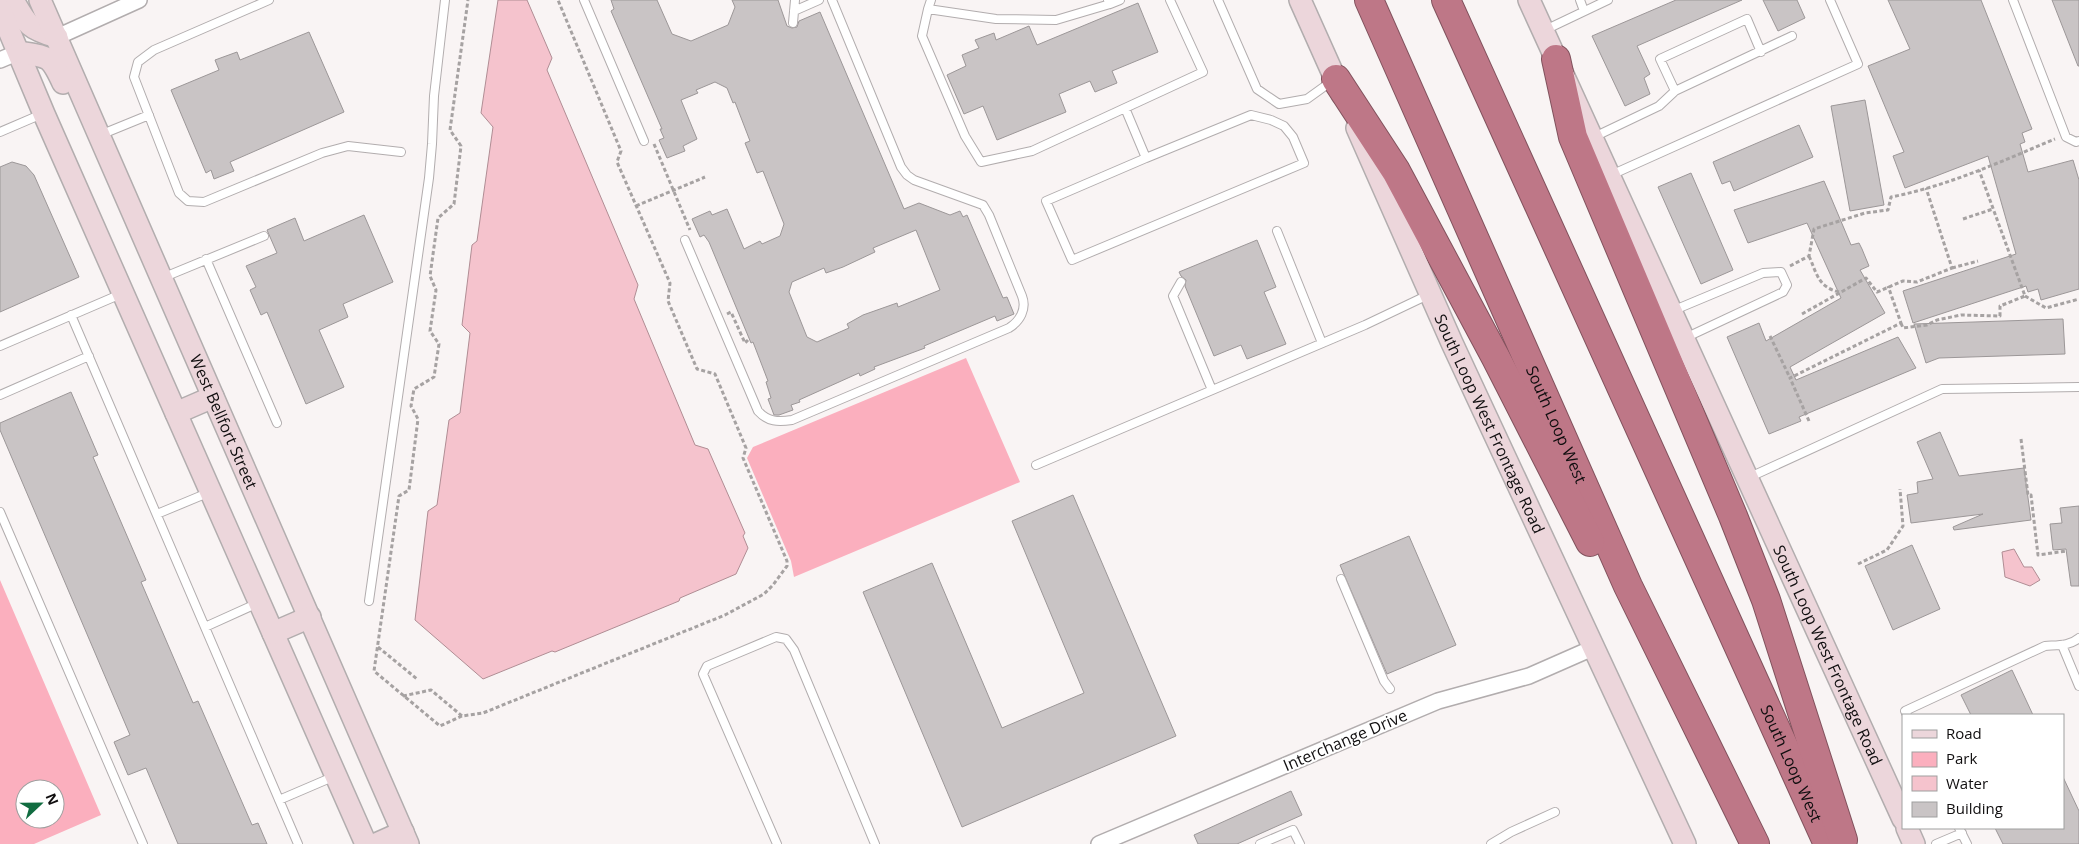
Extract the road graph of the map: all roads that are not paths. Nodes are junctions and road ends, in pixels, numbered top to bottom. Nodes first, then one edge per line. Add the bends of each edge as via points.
1 (13, 0) edge
2 (40, 0) edge
3 (139, 0) edge
4 (269, 0) edge
5 (446, 0) edge
6 (584, 0) edge
7 (795, 0) edge
8 (819, 0) edge
9 (832, 0) edge
10 (931, 0) edge
11 (1120, 0) edge
12 (1170, 0) edge
13 (1218, 0) edge
14 (1300, 0) edge
15 (1369, 0) edge
16 (1446, 0) edge
17 (1529, 0) edge
18 (1580, 0) edge
19 (1608, 0) edge
20 (1830, 0) edge
21 (2013, 0) edge
22 (1109, 2) edge
23 (0, 9) edge
24 (928, 9) junction
25 (794, 11) junction
26 (1584, 11) junction
27 (793, 24) dead end
28 (1543, 31) junction
29 (1792, 36) dead end
30 (57, 37) junction
31 (1761, 52) junction
32 (10, 56) edge
33 (1556, 59) junction
34 (1336, 79) junction
35 (1675, 91) junction
36 (1125, 108) junction
37 (44, 114) junction
38 (149, 115) junction
39 (0, 132) edge
40 (99, 135) junction
41 (1592, 138) junction
42 (647, 140) road end
43 (2079, 141) edge
44 (401, 152) dead end
45 (1146, 158) junction
46 (1610, 176) junction
47 (1277, 232) dead end
48 (264, 236) dead end
49 (689, 238) road end
50 (206, 259) junction
51 (162, 278) junction
52 (1181, 282) dead end
53 (123, 293) junction
54 (1430, 294) junction
55 (1672, 311) junction
56 (71, 315) junction
57 (1685, 338) junction
58 (1322, 343) junction
59 (0, 346) edge
60 (89, 356) junction
61 (2079, 387) edge
62 (1212, 390) junction
63 (0, 395) edge
64 (213, 397) junction
65 (176, 413) junction
66 (277, 423) dead end
67 (1036, 465) dead end
68 (1748, 478) junction
69 (210, 491) junction
70 (0, 512) edge
71 (157, 514) junction
72 (1341, 579) dead end
73 (1628, 586) junction
74 (369, 601) dead end
75 (260, 602) junction
76 (310, 617) junction
77 (205, 627) junction
78 (273, 633) junction
79 (2079, 638) edge
80 (2062, 645) junction
81 (1595, 646) junction
82 (2079, 686) edge
83 (1390, 689) dead end
84 (1908, 714) edge
85 (335, 776) junction
86 (279, 800) junction
87 (1555, 812) dead end
88 (1902, 817) edge
89 (1907, 829) edge
90 (1961, 831) edge
91 (406, 838) edge
92 (1120, 840) edge
93 (143, 844) edge
94 (298, 844) edge
95 (366, 844) edge
96 (376, 844) edge
97 (777, 844) edge
98 (875, 844) edge
99 (1099, 844) edge
100 (1260, 844) edge
101 (1300, 844) edge
102 (1491, 844) edge
103 (1685, 844) edge
104 (1754, 844) edge
105 (1828, 844) edge
106 (1844, 844) edge
107 (1914, 844) edge
108 (1936, 844) edge
109 (1967, 844) edge

1 - 30 main road via 26,22 38,32
2 - 30 main road, West Bellfort Street
3 - 30 street
4 - 38 lane via 154,50 138,62 134,77
5 - 74 lane via 428,178
6 - 42 lane
7 - 25 lane
8 - 25 lane
9 - 49 lane via 901,167 914,180 982,205 1025,303 1021,317 1009,328 792,420 770,420 758,411
10 - 24 lane
11 - 22 lane
12 - 36 lane via 1203,72
13 - 34 lane via 1258,89 1279,104 1307,99
14 - 34 main road, South Loop West Frontage Road
15 - 73 highway, South Loop West
16 - 105 highway, South Loop West
17 - 28 main road, South Loop West Frontage Road
18 - 26 lane
19 - 26 lane
20 - 46 lane via 1858,64
21 - 43 lane via 2065,135
22 - 24 lane via 1056,20 996,18
23 - 32 main road
24 - 36 lane via 922,36 965,136 981,162 1032,151
25 - 27 lane
26 - 28 lane
28 - 33 main road, South Loop West Frontage Road
29 - 31 lane
30 - 40 main road, West Bellfort Street
31 - 35 lane
31 - 35 lane via 1747,19 1660,59
32 - 37 main road
32 - 40 main road via 45,56 53,63 85,131
33 - 41 main road, South Loop West Frontage Road
33 - 106 highway via 1573,137 1766,600
34 - 54 main road, South Loop West Frontage Road
34 - 73 highway via 1396,171 1597,555
35 - 41 lane via 1659,106
36 - 45 lane
37 - 39 lane
37 - 53 main road
38 - 40 lane
38 - 44 lane via 178,193 188,201 204,202 322,153 348,146
40 - 51 main road, West Bellfort Street
41 - 46 main road, South Loop West Frontage Road
45 - 45 lane via 1251,115 1284,126 1293,137 1304,163 1072,260 1046,201
46 - 55 main road, South Loop West Frontage Road
47 - 58 lane
48 - 50 lane
50 - 51 lane
50 - 66 lane
51 - 64 main road, West Bellfort Street
52 - 62 lane via 1173,296
53 - 56 lane
53 - 65 main road
54 - 58 lane
54 - 81 main road, South Loop West Frontage Road
55 - 57 main road, South Loop West Frontage Road
55 - 57 lane via 1764,273 1781,272 1787,284 1783,292
56 - 59 lane
56 - 60 lane
57 - 68 main road, South Loop West Frontage Road
58 - 62 lane
60 - 63 lane
60 - 71 lane
61 - 68 lane via 1942,389
62 - 67 lane
64 - 65 main road
64 - 76 main road, West Bellfort Street
65 - 69 main road
68 - 88 main road, South Loop West Frontage Road
69 - 71 lane
69 - 75 main road
70 - 93 lane
71 - 77 lane
72 - 83 lane
73 - 104 highway, South Loop West
75 - 77 lane
75 - 78 main road
76 - 78 main road
76 - 91 main road, West Bellfort Street
77 - 86 lane
78 - 85 main road
79 - 80 lane
80 - 82 lane
80 - 84 lane via 2045,646 1906,711
81 - 92 street, Interchange Drive via 1529,676 1438,701
81 - 103 main road, South Loop West Frontage Road
85 - 86 lane
85 - 95 main road
86 - 94 lane
87 - 102 lane
89 - 107 main road
90 - 108 lane
90 - 109 lane
91 - 96 main road
92 - 99 street, Interchange Drive
97 - 98 lane via 703,674 707,666 776,637 786,639 794,650
100 - 101 lane via 1293,830

